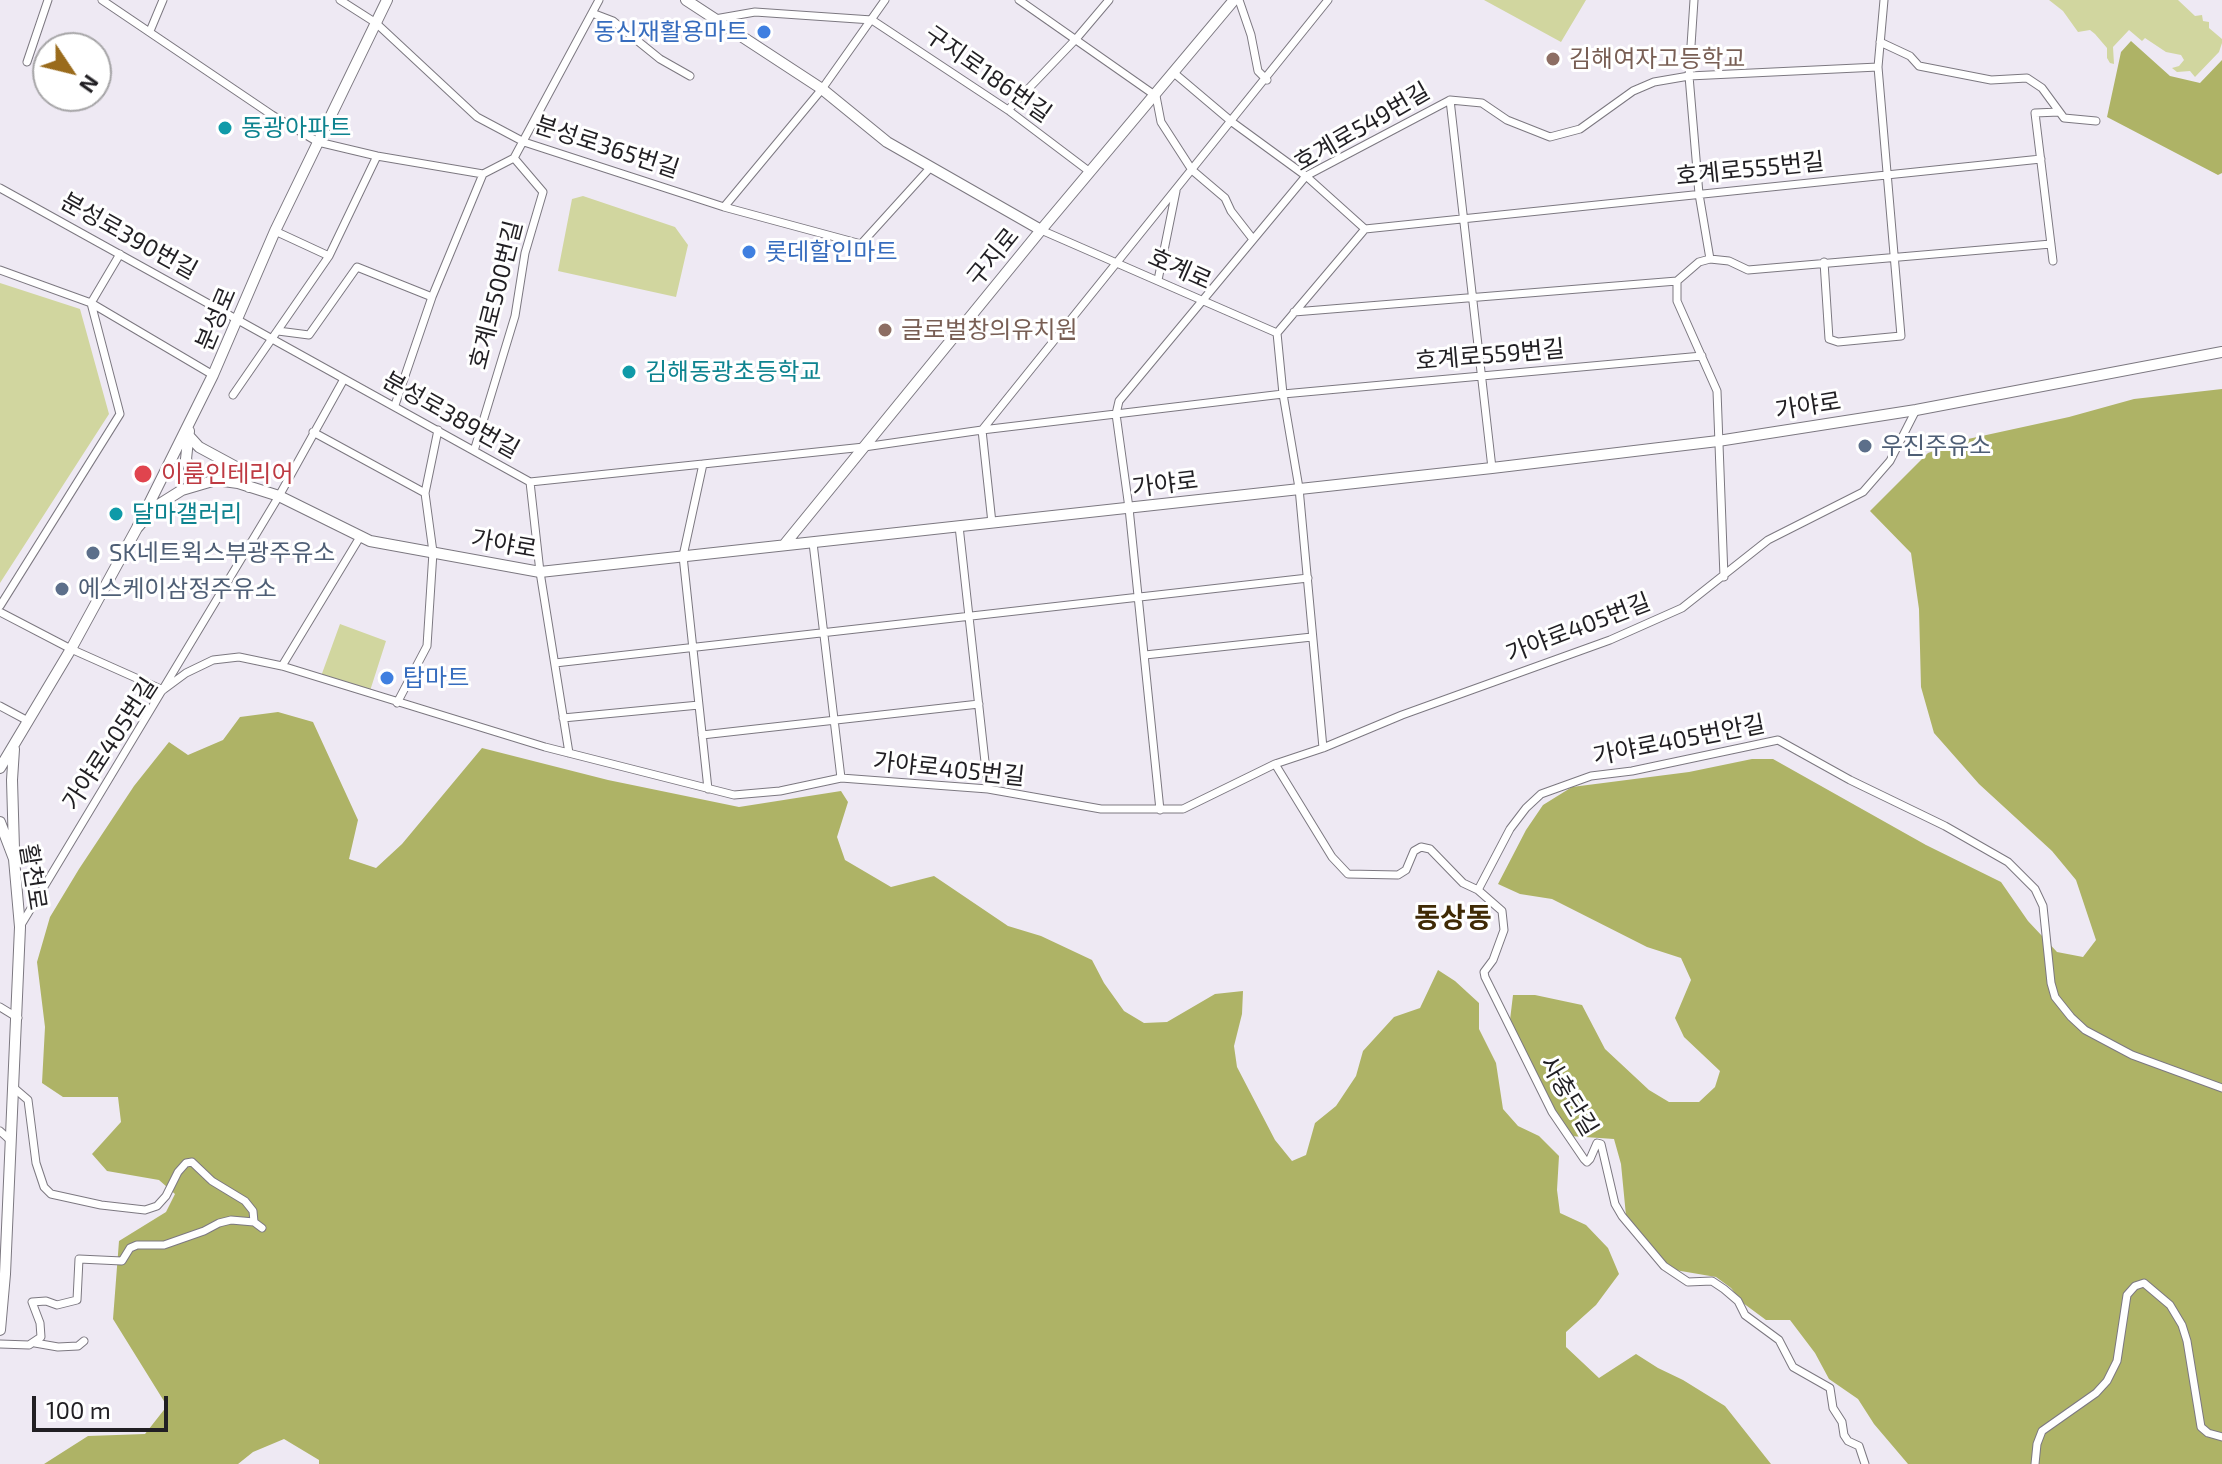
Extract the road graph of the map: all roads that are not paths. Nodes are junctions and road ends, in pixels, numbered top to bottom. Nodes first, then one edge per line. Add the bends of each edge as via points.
1 (48, 0) edge
2 (102, 0) edge
3 (163, 0) edge
4 (340, 0) edge
5 (387, 0) edge
6 (599, 0) edge
7 (686, 0) edge
8 (885, 0) edge
9 (1019, 0) edge
10 (1109, 0) edge
11 (1237, 0) edge
12 (1313, 0) edge
13 (1694, 0) edge
14 (1884, 0) edge
15 (1326, 3) edge
16 (592, 13) junction
17 (715, 19) junction
18 (872, 20) junction
19 (376, 23) junction
20 (150, 31) junction
21 (1076, 39) junction
22 (1880, 42) junction
23 (27, 62) dead end
24 (1878, 67) junction
25 (1174, 73) junction
26 (690, 76) dead end
27 (1689, 76) junction
28 (1267, 80) junction
29 (822, 89) junction
30 (1156, 96) junction
31 (1450, 100) junction
32 (1008, 110) junction
33 (2059, 112) junction
34 (2096, 121) dead end
35 (1232, 122) junction
36 (318, 142) junction
37 (524, 142) junction
38 (377, 156) junction
39 (514, 158) junction
40 (2041, 159) junction
41 (930, 168) junction
42 (1192, 170) junction
43 (1090, 172) junction
44 (483, 174) junction
45 (1306, 176) junction
46 (1889, 176) junction
47 (0, 188) edge
48 (1177, 189) junction
49 (1699, 194) junction
50 (724, 207) junction
51 (1463, 218) junction
52 (1365, 229) junction
53 (1041, 230) junction
54 (275, 231) junction
55 (1252, 238) junction
56 (2051, 244) junction
57 (120, 254) junction
58 (329, 256) junction
59 (1896, 256) junction
60 (1710, 259) junction
61 (2053, 261) dead end
62 (1824, 262) junction
63 (1117, 264) junction
64 (0, 270) edge
65 (1158, 280) junction
66 (1677, 281) junction
67 (432, 297) junction
68 (1473, 297) junction
69 (1200, 300) junction
70 (91, 303) junction
71 (1294, 312) junction
72 (238, 319) junction
73 (1277, 333) junction
74 (276, 335) junction
75 (2222, 352) edge
76 (1702, 356) junction
77 (213, 375) junction
78 (1482, 375) junction
79 (344, 379) junction
80 (1283, 394) junction
81 (233, 395) dead end
82 (395, 405) junction
83 (1916, 410) junction
84 (1116, 414) junction
85 (191, 421) junction
86 (438, 430) junction
87 (982, 430) junction
88 (313, 432) junction
89 (189, 436) junction
90 (1718, 441) junction
91 (864, 447) junction
92 (474, 451) junction
93 (703, 464) junction
94 (1492, 468) junction
95 (530, 482) junction
96 (195, 485) junction
97 (249, 487) junction
98 (1299, 488) junction
99 (425, 493) junction
100 (279, 496) junction
101 (1129, 508) junction
102 (992, 523) junction
103 (959, 526) junction
104 (137, 528) junction
105 (360, 537) junction
106 (813, 543) junction
107 (784, 545) junction
108 (433, 552) junction
109 (683, 556) junction
110 (540, 572) junction
111 (1724, 577) junction
112 (1308, 578) junction
113 (1137, 597) junction
114 (0, 609) edge
115 (968, 616) junction
116 (824, 634) junction
117 (1312, 637) junction
118 (693, 648) junction
119 (71, 649) junction
120 (1145, 655) junction
121 (555, 663) junction
122 (282, 666) junction
123 (163, 690) junction
124 (397, 703) junction
125 (979, 704) junction
126 (699, 705) junction
127 (0, 706) edge
128 (563, 718) junction
129 (28, 721) junction
130 (836, 721) junction
131 (702, 735) junction
132 (15, 742) junction
133 (1323, 748) junction
134 (569, 753) junction
135 (1275, 764) junction
136 (0, 768) edge
137 (841, 778) junction
138 (708, 789) junction
139 (988, 789) junction
140 (1160, 810) junction
141 (0, 822) edge
142 (14, 859) junction
143 (1478, 890) junction
144 (20, 927) junction
145 (0, 1007) edge
146 (18, 1018) junction
147 (14, 1088) junction
148 (2222, 1088) edge
149 (0, 1131) edge
150 (11, 1141) junction
151 (4, 1193) edge
152 (254, 1222) junction
153 (262, 1228) dead end
154 (2, 1273) edge
155 (0, 1330) edge
156 (84, 1341) dead end
157 (35, 1343) junction
158 (0, 1344) edge
159 (2222, 1437) edge
160 (1865, 1464) edge
161 (2035, 1464) edge

1 - 23 street
2 - 20 street
3 - 20 street
4 - 19 street, 분성로365번길
5 - 19 main road, 분성로
6 - 16 street
7 - 17 main road, 호계로
8 - 18 street
9 - 21 street
10 - 21 street
11 - 25 main road, 구지로
11 - 28 street, 구지로 via 1258,71
12 - 15 street
13 - 27 street
14 - 22 street
15 - 28 street
16 - 26 street via 613,21
16 - 37 street
17 - 18 street, 구지로186번길 via 755,12
17 - 29 main road, 호계로
18 - 29 street
18 - 32 street, 구지로186번길
19 - 36 main road, 분성로
19 - 37 street, 분성로365번길 via 477,117
20 - 36 street
21 - 30 street
21 - 32 street
22 - 24 street
22 - 33 street via 1919,66 1991,80 2027,78 2042,88
24 - 27 street, 호계로549번길
24 - 46 street
25 - 30 main road, 구지로
25 - 35 street
27 - 31 street, 호계로549번길 via 1633,91 1580,129 1550,137 1507,120 1482,103
27 - 49 street
28 - 35 street
29 - 41 main road, 호계로 via 887,142
29 - 50 street
30 - 42 street via 1161,122
30 - 43 main road, 구지로
31 - 45 street, 호계로549번길
31 - 51 street, 호계로549번길
32 - 43 street, 구지로186번길
33 - 34 street via 2064,118
33 - 40 street via 2035,113
35 - 42 street
35 - 45 street
36 - 38 street
36 - 54 main road, 분성로
37 - 39 street
37 - 50 street, 분성로365번길
38 - 44 street
38 - 58 street
39 - 44 street
39 - 92 street, 호계로500번길 via 543,192 525,253 515,316
40 - 46 street, 호계로555번길
40 - 56 street
41 - 50 street, 분성로365번길 via 861,244
41 - 53 main road, 호계로
42 - 48 street
42 - 55 street via 1225,198
43 - 53 main road, 구지로
44 - 67 street, 호계로500번길
45 - 52 street
45 - 55 street, 호계로549번길
46 - 49 street, 호계로555번길
46 - 59 street
47 - 57 street, 분성로390번길
48 - 63 street
48 - 65 street
49 - 51 street, 호계로555번길
49 - 60 street
51 - 52 street, 호계로555번길
51 - 68 street
52 - 71 street
53 - 63 street, 호계로
53 - 91 main road, 구지로
54 - 58 street
54 - 72 main road, 분성로
55 - 69 street, 호계로549번길
56 - 59 street
56 - 61 street
57 - 70 street
57 - 72 street, 분성로390번길
58 - 74 street
59 - 62 street
59 - 62 street via 1901,336 1838,342 1829,339
60 - 62 street via 1748,270
60 - 66 street
63 - 65 street, 호계로
63 - 87 street
64 - 70 street
65 - 69 street, 호계로
66 - 68 street
66 - 76 street via 1677,301
67 - 74 street via 357,267 309,335
67 - 82 street, 호계로500번길
68 - 71 street
68 - 78 street
69 - 73 street, 호계로
69 - 84 street, 호계로549번길 via 1119,401
70 - 77 street
70 - 114 street via 120,414
71 - 73 street
72 - 74 street, 분성로389번길
72 - 77 main road, 분성로
73 - 80 street
74 - 79 street, 분성로389번길
74 - 81 street
75 - 83 main road, 가야로
76 - 78 street, 호계로559번길
76 - 90 street via 1717,391
77 - 85 main road, 분성로
78 - 80 street, 호계로559번길
78 - 94 street
79 - 82 street, 분성로389번길
79 - 88 street
80 - 84 street, 호계로559번길
80 - 98 street
82 - 86 street, 분성로389번길
83 - 90 main road, 가야로
83 - 111 street, 가야로405번길 via 1890,461 1863,492 1768,540
84 - 87 street, 호계로559번길
84 - 101 street
85 - 89 main road
85 - 104 main road, 분성로
86 - 92 street, 분성로389번길
86 - 99 street
87 - 91 street, 호계로559번길
87 - 102 street
88 - 99 street
88 - 100 street
89 - 96 main road via 186,459
89 - 97 main road via 236,467
90 - 94 main road, 가야로
90 - 111 street
91 - 93 street
91 - 107 main road, 구지로
92 - 95 street, 분성로389번길
93 - 95 street
93 - 109 street
94 - 98 main road, 가야로
95 - 110 street, 분성로389번길
96 - 97 main road, 가야로 via 216,480
96 - 104 main road, 가야로 via 155,507
97 - 100 main road, 가야로
98 - 101 main road, 가야로
98 - 112 street
99 - 108 street
100 - 105 main road, 가야로
100 - 123 street
101 - 102 main road, 가야로
101 - 113 street
102 - 103 main road, 가야로
103 - 106 main road, 가야로
103 - 115 street
104 - 119 main road, 분성로
105 - 108 main road, 가야로
105 - 122 street
106 - 107 main road, 가야로
106 - 116 street
107 - 109 main road, 가야로
108 - 110 main road, 가야로
108 - 124 street via 427,646
109 - 110 main road, 가야로
109 - 118 street
110 - 121 street, 분성로389번길
111 - 133 street, 가야로405번길 via 1682,608 1610,640
112 - 113 street
112 - 117 street
113 - 115 street
113 - 120 street
114 - 119 street
115 - 116 street
115 - 125 street
116 - 118 street
116 - 130 street
117 - 120 street
117 - 133 street
118 - 121 street
118 - 126 street
119 - 123 street
119 - 129 main road, 분성로
120 - 140 street
121 - 128 street, 분성로389번길
122 - 123 street, 가야로405번길 via 239,657 213,660
122 - 124 street, 가야로405번길
123 - 144 street, 가야로405번길
124 - 134 street, 가야로405번길
125 - 130 street
125 - 139 street
126 - 128 street
126 - 131 street
127 - 129 street
128 - 134 street, 분성로389번길
129 - 132 main road, 분성로
130 - 131 street
130 - 137 street
131 - 138 street
132 - 136 main road, 분성로
132 - 142 main road
133 - 135 street, 가야로405번길
134 - 138 street, 가야로405번길
135 - 140 street, 가야로405번길 via 1183,809
135 - 143 street via 1348,874 1398,875 1421,847
137 - 138 street, 가야로405번길 via 734,795
137 - 139 street, 가야로405번길
139 - 140 street, 가야로405번길 via 1101,809
141 - 142 main road, 활천로
142 - 144 main road, 활천로
143 - 148 street, 가야로405번안길 via 1510,829 1541,794 1591,776 1778,740 2008,862 2035,889 2043,906 2051,983 2071,1017 2132,1055
143 - 160 street, 사충단길 via 1502,911 1504,930 1485,977 1552,1112 1584,1159 1590,1159 1597,1143 1603,1149 1622,1216 1664,1266 1688,1282 1712,1281 1724,1289 1745,1315 1779,1340 1793,1367 1830,1388 1844,1435 1859,1446
144 - 146 main road, 활천로
145 - 146 street
146 - 147 main road, 활천로
147 - 150 main road, 활천로
147 - 152 street via 28,1100 36,1163 51,1194 145,1210 157,1206 178,1172 192,1162 245,1201
149 - 150 street
150 - 151 main road, 활천로
151 - 154 main road, 활천로
152 - 153 street
152 - 157 street via 231,1220 164,1245 137,1245 122,1261 79,1259 77,1300 57,1305 32,1302 40,1323 41,1337
154 - 155 main road, 활천로
156 - 157 street via 58,1347
157 - 158 street
159 - 161 street via 2201,1427 2182,1325 2170,1305 2144,1283 2127,1295 2117,1361 2107,1381 2042,1431

